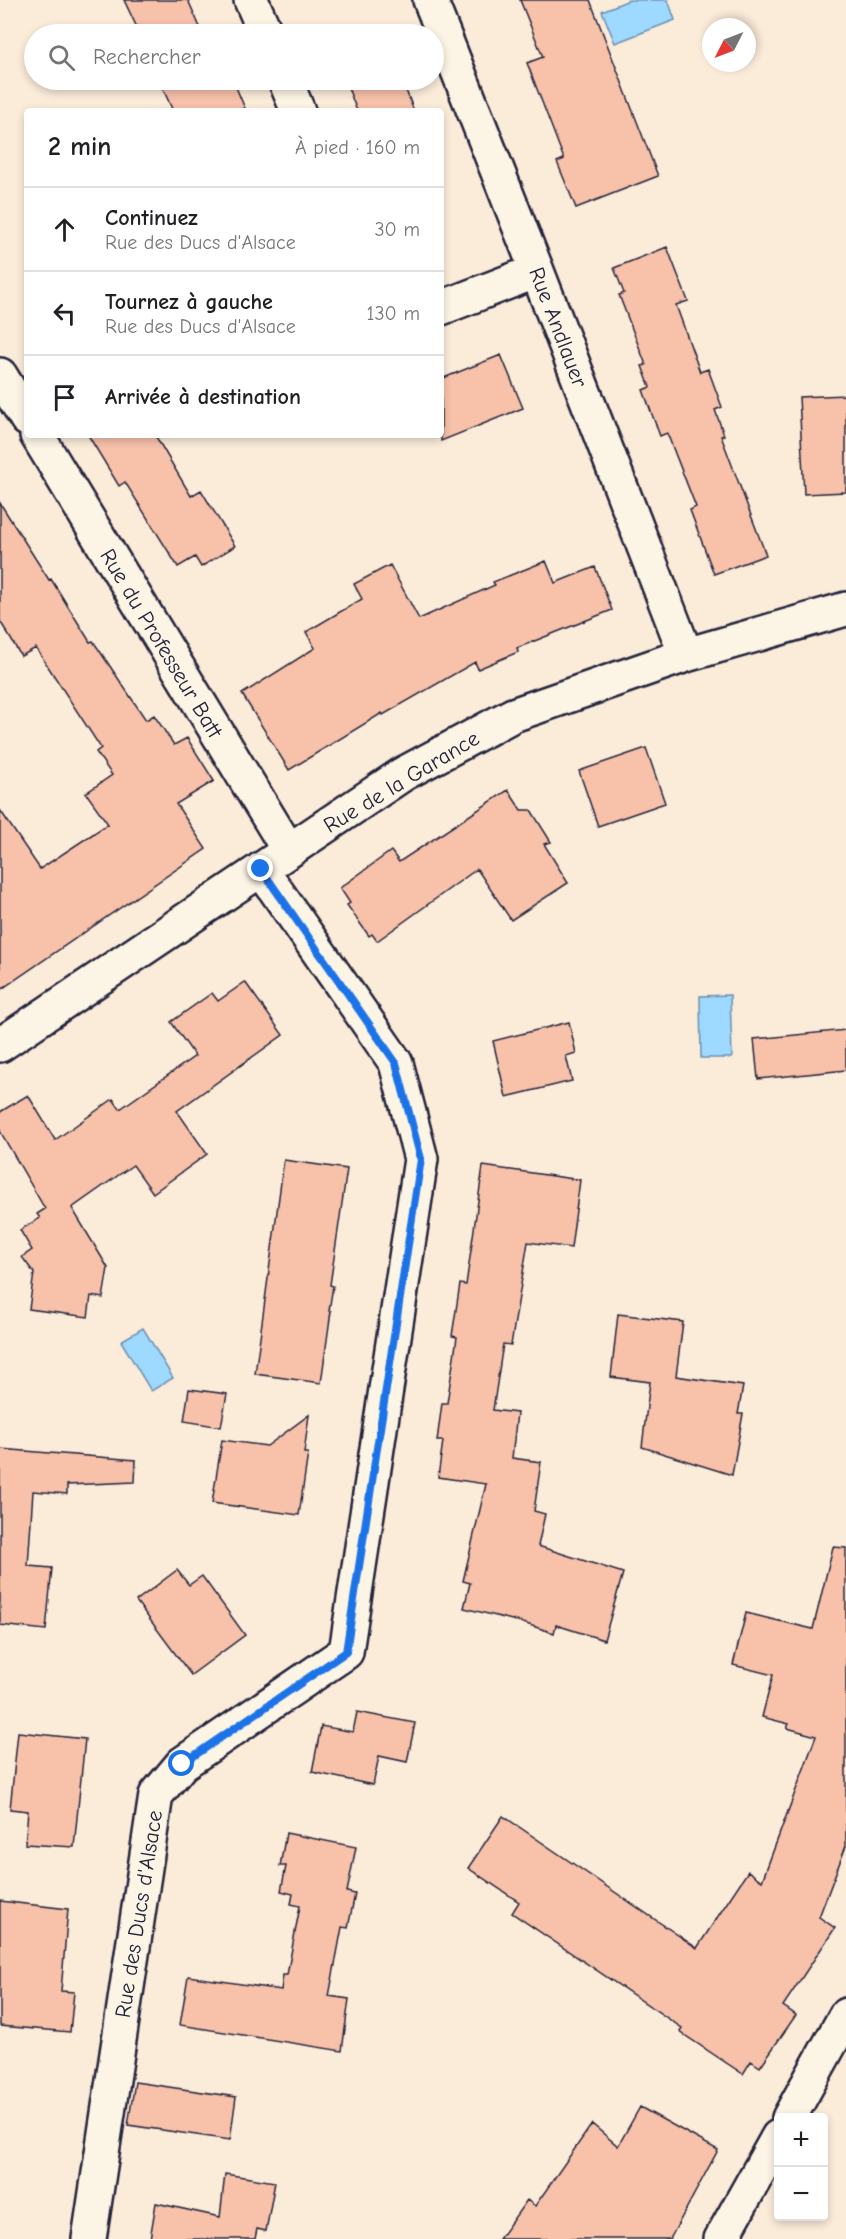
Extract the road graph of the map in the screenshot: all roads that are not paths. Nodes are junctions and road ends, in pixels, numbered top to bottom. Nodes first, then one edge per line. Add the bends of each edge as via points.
1 (251, 0) edge
2 (430, 0) edge
3 (262, 24) edge
4 (439, 24) edge
5 (444, 35) edge
6 (289, 90) edge
7 (297, 108) edge
8 (537, 271) junction
9 (444, 307) edge
10 (0, 375) edge
11 (24, 414) edge
12 (39, 438) edge
13 (846, 609) edge
14 (686, 655) junction
15 (289, 851) junction
16 (261, 869) junction
17 (0, 1045) edge
18 (846, 2015) edge
19 (792, 2113) edge
20 (774, 2143) edge
21 (89, 2239) edge
22 (721, 2239) edge

1 - 3 street
2 - 4 street, Rue Andlauer
5 - 8 street, Rue Andlauer
6 - 7 street
8 - 9 street
8 - 14 street, Rue Andlauer
10 - 11 street
12 - 15 street, Rue du Professeur Batt
13 - 14 street, Rue de la Garance
14 - 15 street, Rue de la Garance via 513,714 403,774
15 - 16 street, Rue de la Garance
16 - 17 street, Rue de la Garance
16 - 21 street, Rue des Ducs d'Alsace via 396,1063 421,1159 346,1652 182,1764 156,1796
18 - 19 street
20 - 22 street

